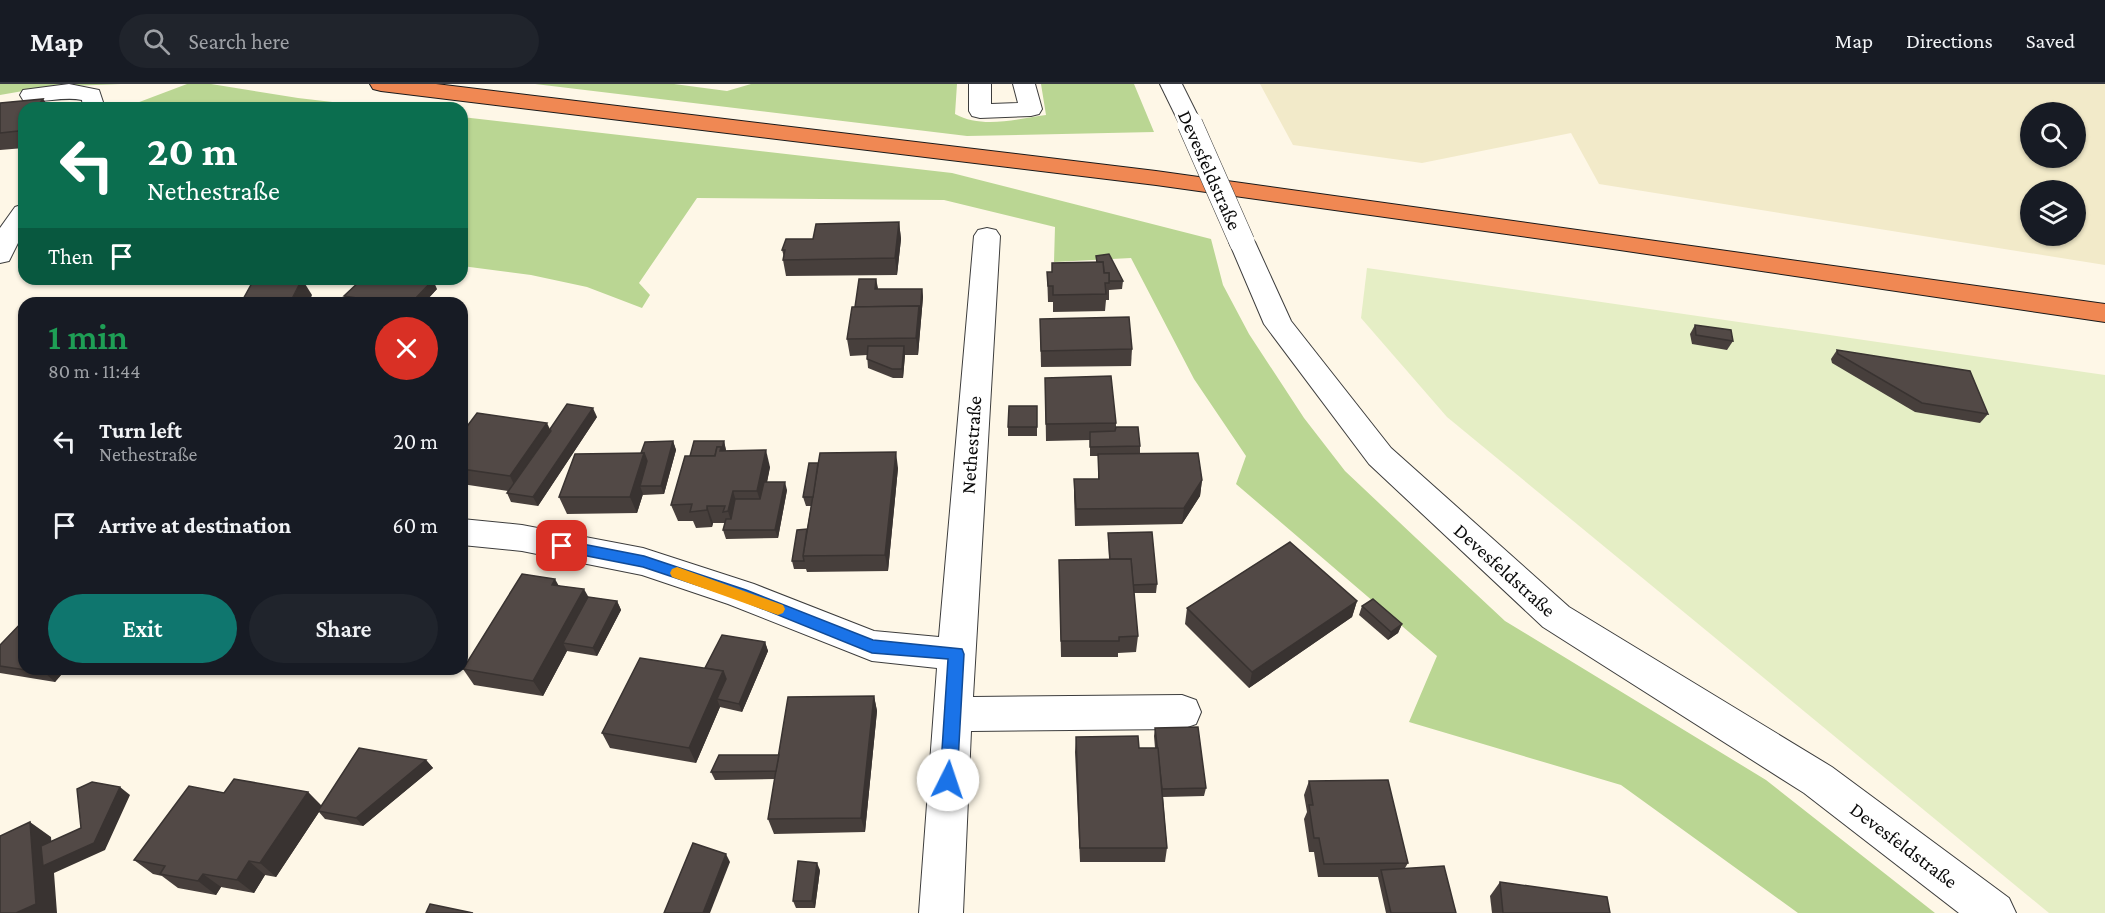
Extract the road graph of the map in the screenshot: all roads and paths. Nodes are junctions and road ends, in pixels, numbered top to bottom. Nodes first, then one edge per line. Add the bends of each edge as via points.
1 (381, 84) edge
2 (980, 84) edge
3 (1024, 84) edge
4 (1171, 84) edge
5 (31, 95) dead end
6 (94, 102) edge
7 (18, 221) edge
8 (987, 236) dead end
9 (18, 254) edge
10 (0, 255) edge
11 (0, 276) edge
12 (2105, 313) edge
13 (468, 533) edge
14 (956, 654) junction
15 (1182, 712) dead end
16 (952, 714) junction
17 (940, 913) edge
18 (1994, 913) edge

1 - 12 highway via 1156,177
2 - 3 street via 980,111 1031,109
4 - 18 street, Devesfeldstraße, bridge via 1278,324 1380,456 1556,617 1818,780
5 - 6 street via 69,91 91,95
7 - 10 street
8 - 14 street, Nethestraße
9 - 11 street
13 - 14 street via 522,538 644,562 741,594 872,646
14 - 16 street, Nethestraße
15 - 16 street
16 - 17 street, Nethestraße

